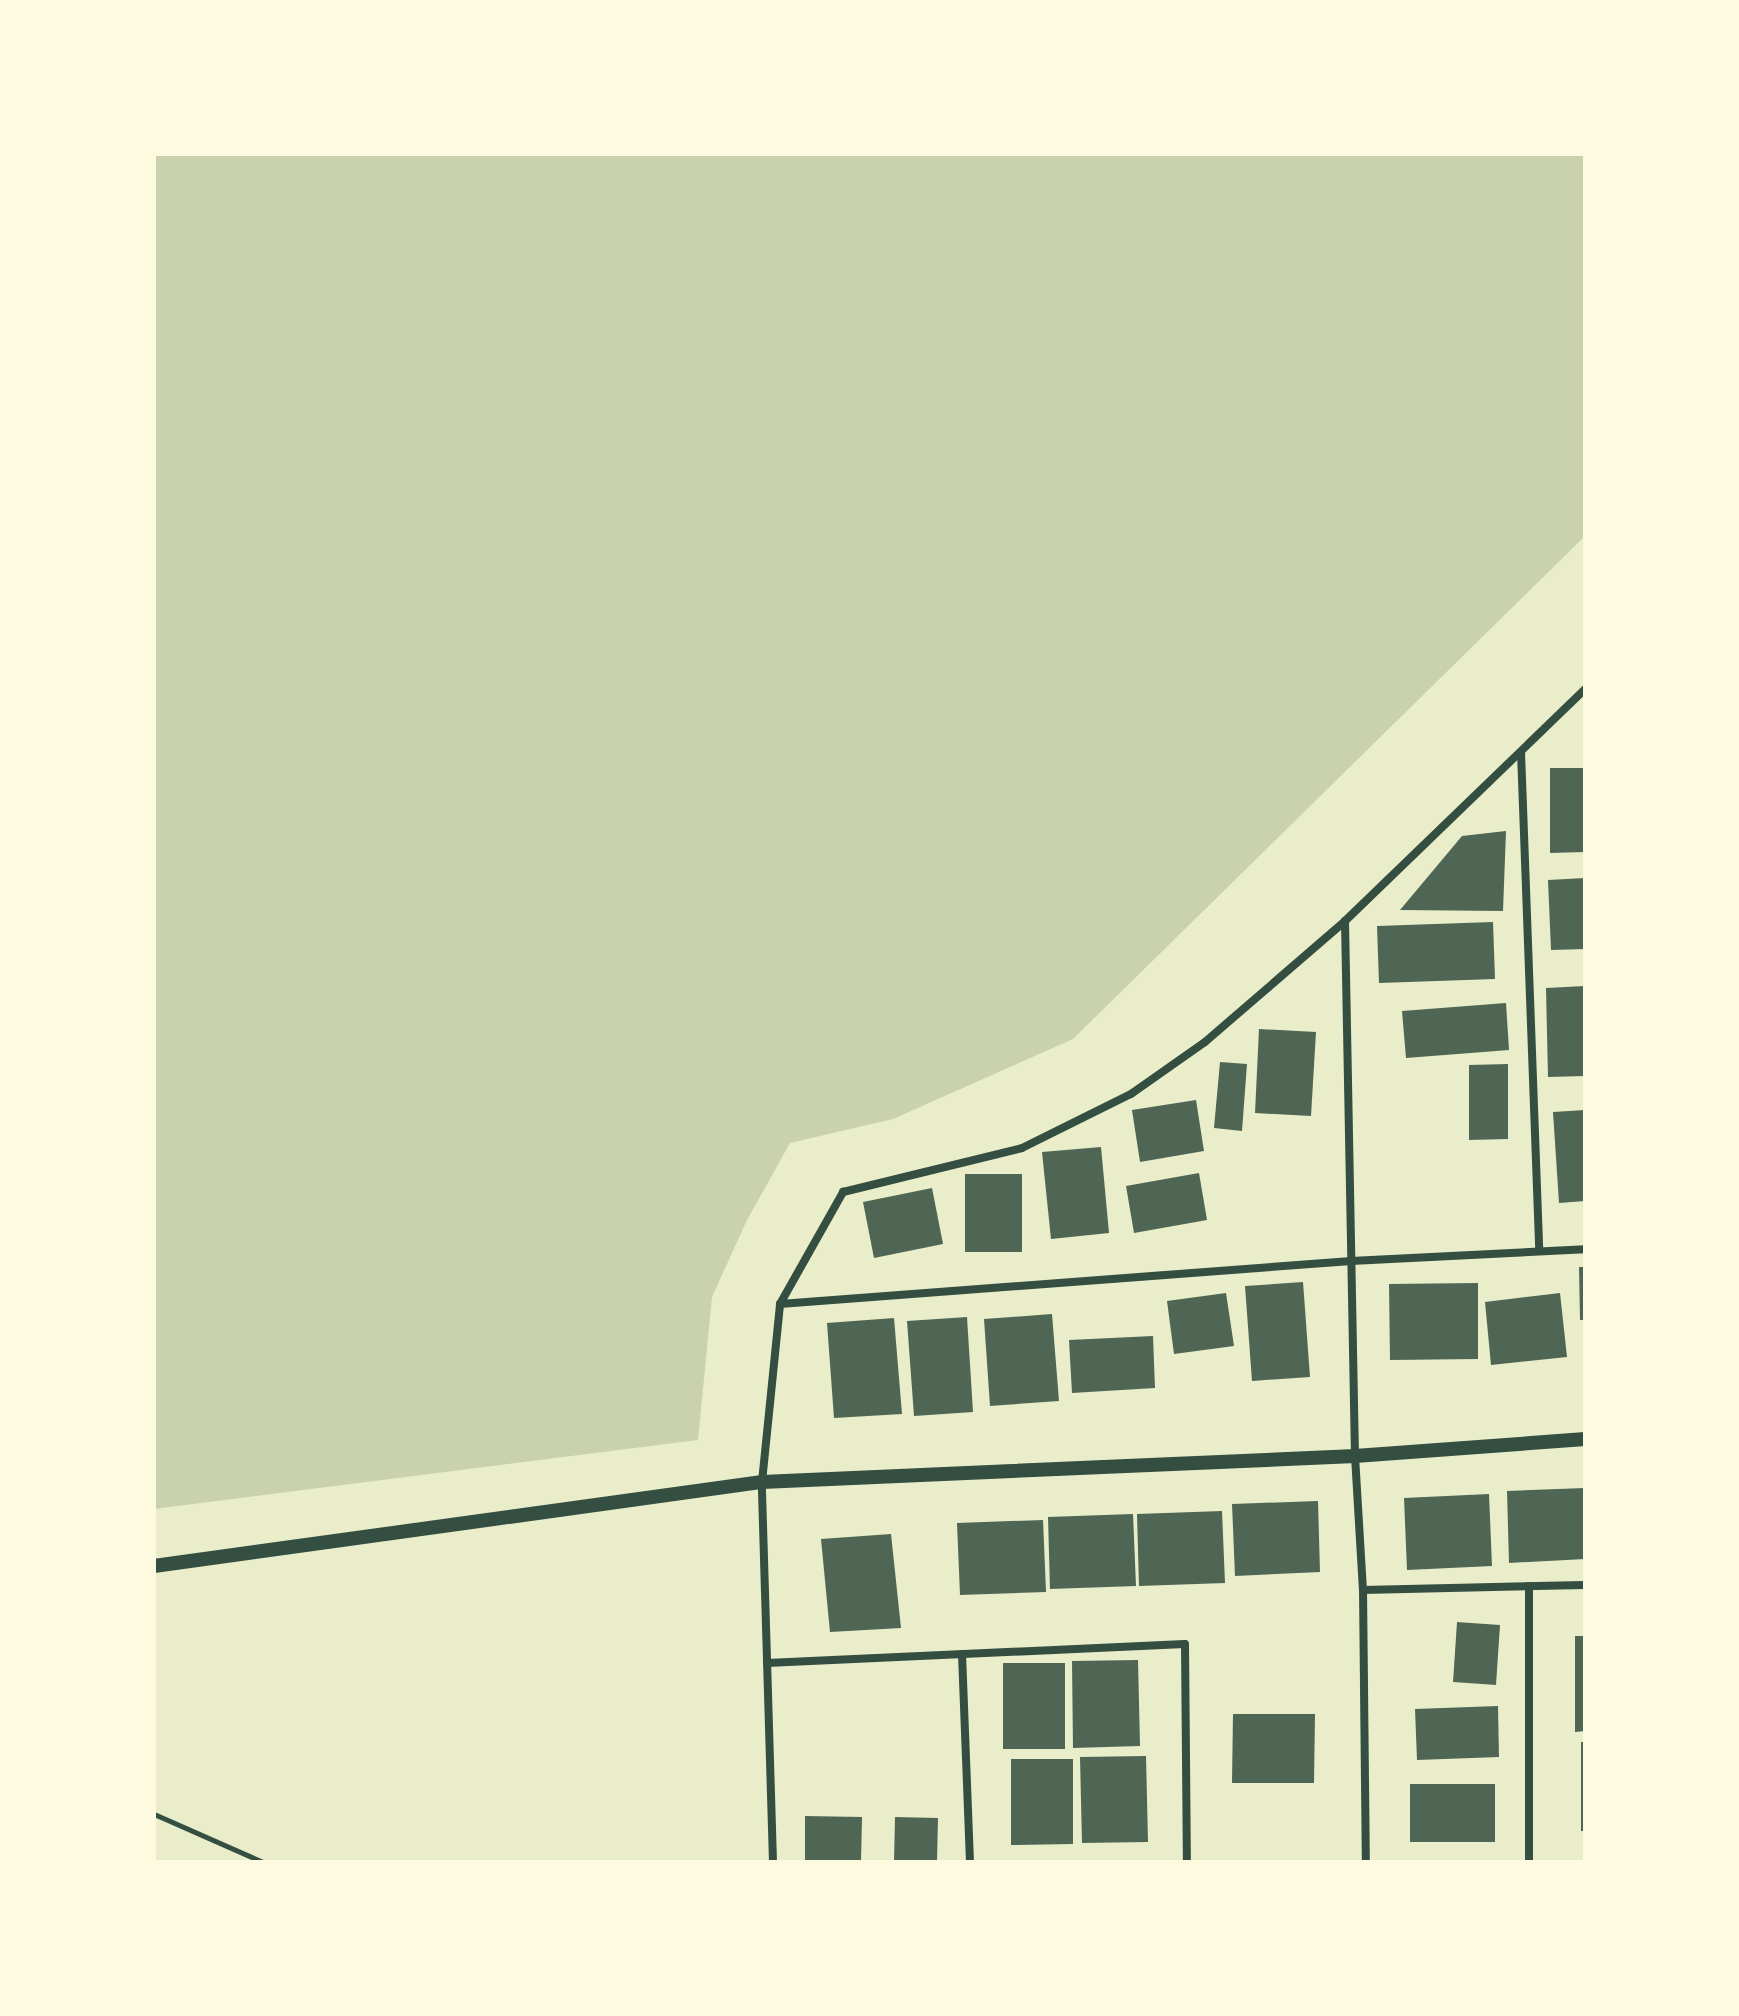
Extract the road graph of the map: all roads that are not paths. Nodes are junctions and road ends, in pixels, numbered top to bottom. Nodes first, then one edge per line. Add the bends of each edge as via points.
1 (1585, 689) edge
2 (1521, 752) junction
3 (1345, 921) junction
4 (1585, 1249) edge
5 (1539, 1251) junction
6 (1351, 1261) junction
7 (780, 1304) junction
8 (1585, 1439) edge
9 (1355, 1456) junction
10 (762, 1482) junction
11 (154, 1566) edge
12 (1585, 1585) edge
13 (1529, 1586) junction
14 (1363, 1590) junction
15 (962, 1654) junction
16 (767, 1663) junction
17 (773, 1862) edge
18 (970, 1862) edge
19 (1187, 1862) edge
20 (1366, 1862) edge
21 (1529, 1862) edge

1 - 2 street
2 - 3 street
2 - 5 street
3 - 6 street
3 - 7 street via 1205,1042 1131,1094 1022,1148 843,1192
4 - 5 street
5 - 6 street
6 - 7 street
6 - 9 street
7 - 10 street
8 - 9 street
9 - 10 street
9 - 14 street
10 - 11 street
10 - 16 street
12 - 13 street
13 - 14 street
13 - 21 street
14 - 20 street
15 - 16 street
15 - 18 street
15 - 19 street via 1185,1644
16 - 17 street

